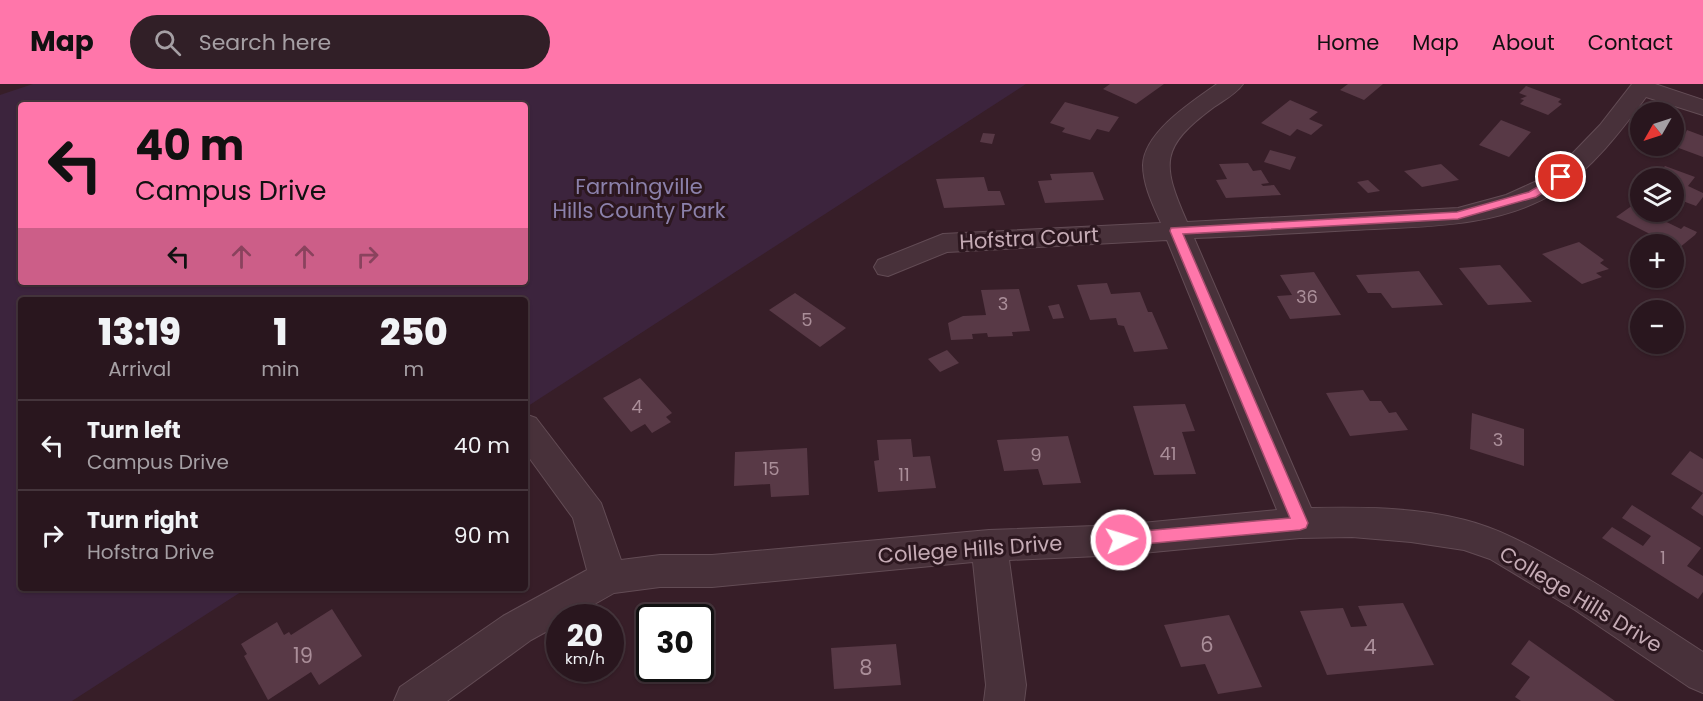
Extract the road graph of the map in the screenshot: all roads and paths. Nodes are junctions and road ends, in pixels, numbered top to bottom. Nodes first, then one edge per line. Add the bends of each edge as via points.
1 (1232, 84) edge
2 (1643, 86) edge
3 (1703, 108) edge
4 (1175, 231) junction
5 (888, 267) dead end
6 (528, 431) edge
7 (1300, 523) junction
8 (989, 545) junction
9 (608, 578) junction
10 (1703, 674) edge
11 (414, 701) edge
12 (1004, 701) edge

1 - 4 street via 1184,120 1164,142 1156,161 1160,190
2 - 3 street
2 - 4 street, Hofstra Court via 1583,156 1561,177 1533,195 1458,216
4 - 5 street, Hofstra Court via 943,243
4 - 7 street
6 - 9 street via 589,513
7 - 8 street, College Hills Drive via 1121,540
7 - 10 street, College Hills Drive via 1411,527 1464,535 1502,549 1588,598
8 - 9 street, College Hills Drive
8 - 12 street via 1006,685
9 - 11 street, College Hills Drive via 518,628

